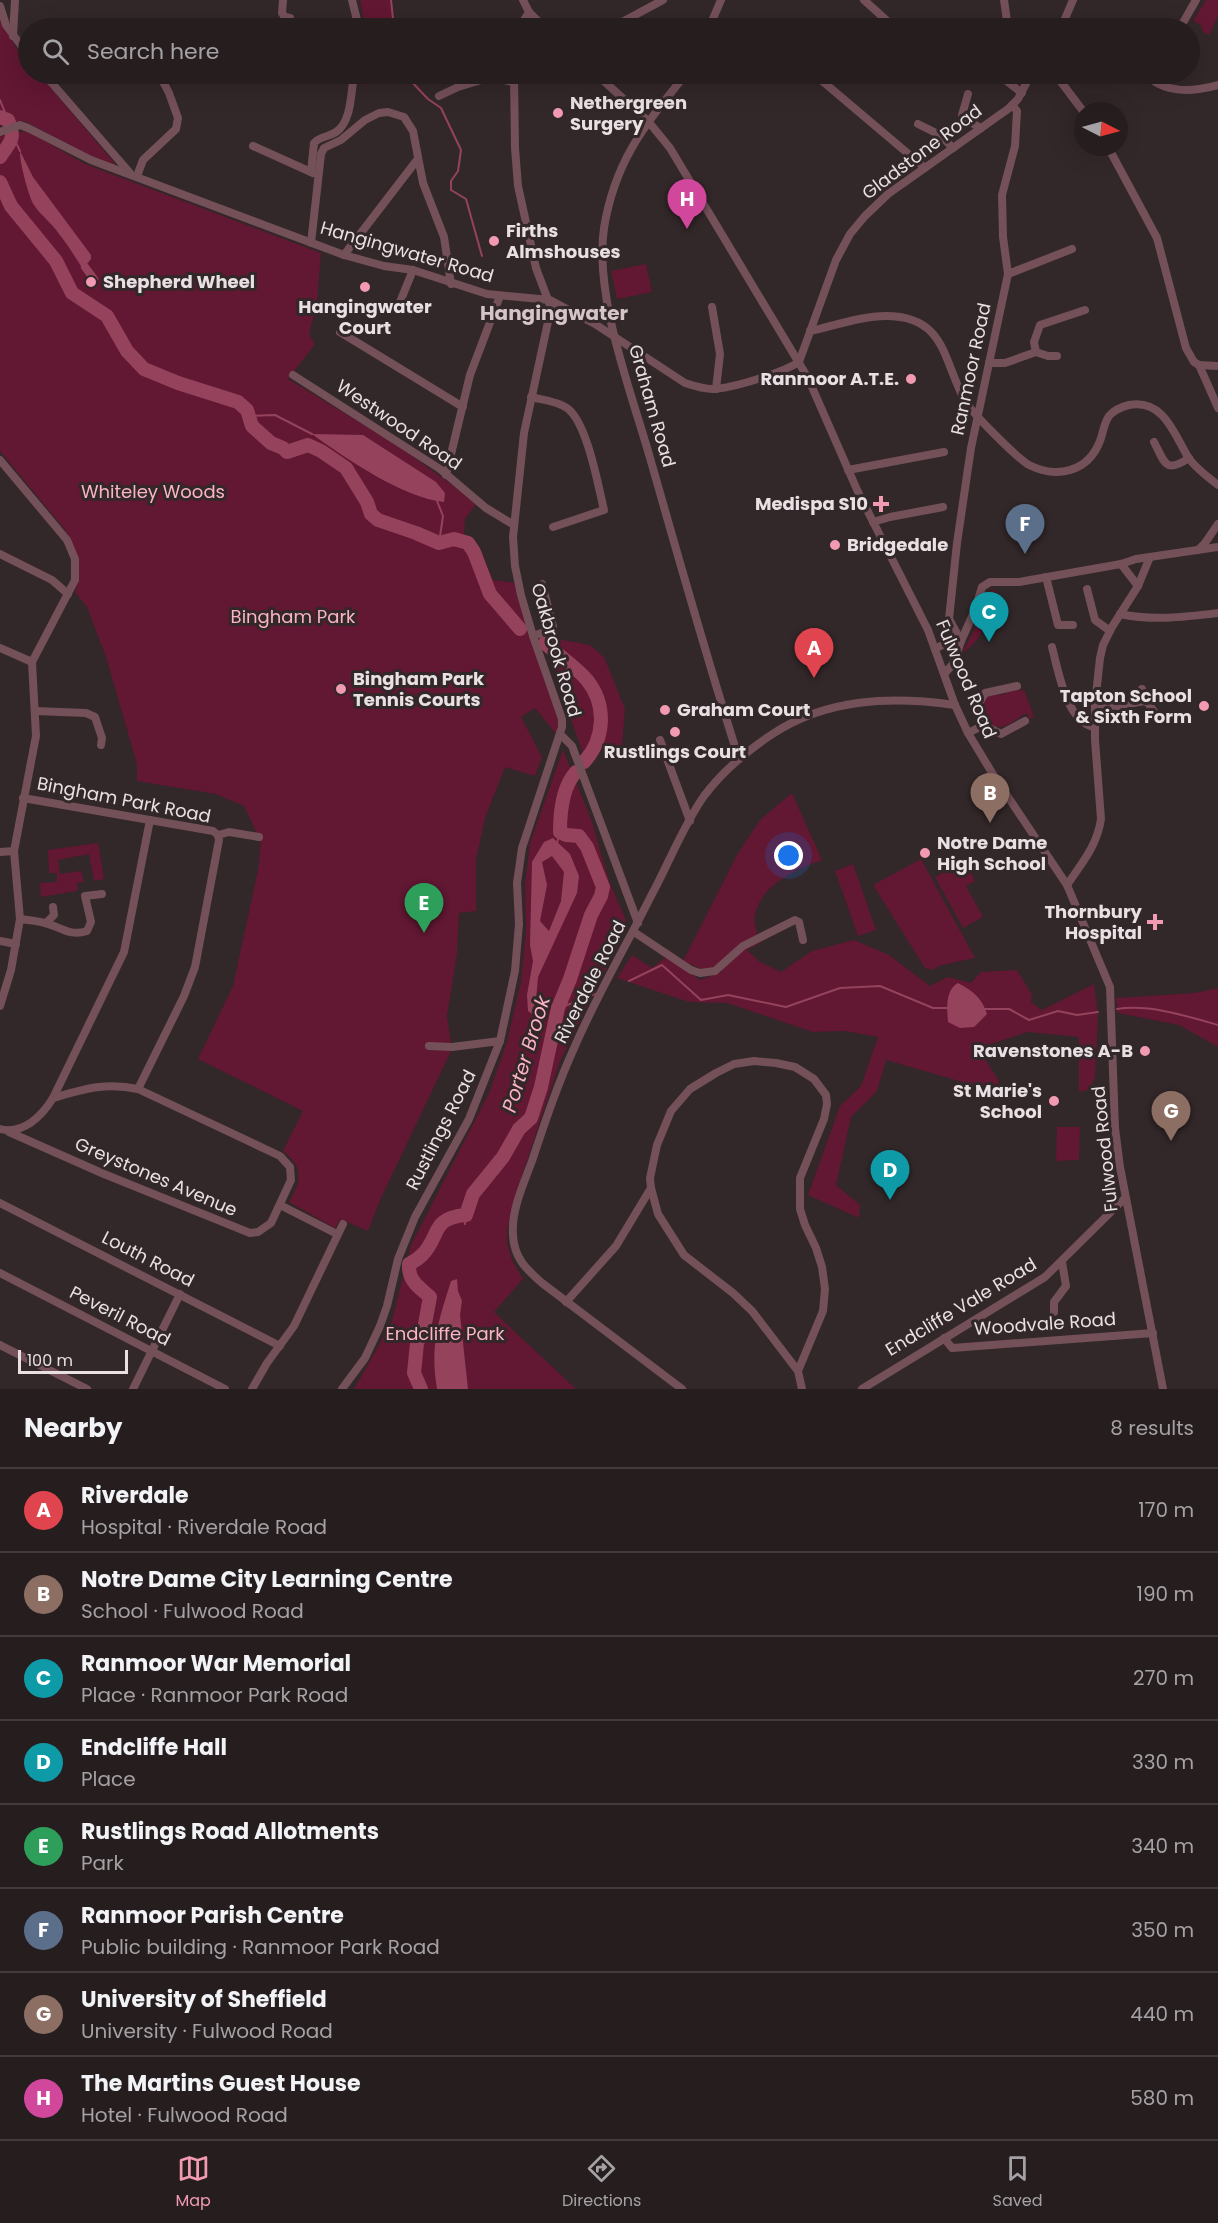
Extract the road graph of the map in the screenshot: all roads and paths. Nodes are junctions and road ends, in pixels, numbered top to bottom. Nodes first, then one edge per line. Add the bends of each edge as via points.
1 (15, 0) edge
2 (283, 0) edge
3 (352, 0) edge
4 (522, 0) edge
5 (663, 0) edge
6 (721, 0) edge
7 (864, 0) edge
8 (1004, 0) edge
9 (1073, 0) edge
10 (1196, 0) edge
11 (0, 6) edge
12 (529, 12) junction
13 (290, 18) dead end
14 (357, 18) edge
15 (525, 18) edge
16 (535, 18) edge
17 (630, 18) edge
18 (713, 18) edge
19 (884, 18) edge
20 (1007, 18) edge
21 (1065, 18) edge
22 (1186, 18) edge
23 (13, 36) junction
24 (18, 42) edge
25 (53, 84) edge
26 (164, 84) edge
27 (352, 84) edge
28 (467, 84) edge
29 (514, 84) edge
30 (607, 84) edge
31 (678, 84) edge
32 (826, 84) edge
33 (1015, 84) edge
34 (1026, 84) edge
35 (1063, 84) edge
36 (1159, 84) edge
37 (1218, 85) edge
38 (1022, 93) junction
39 (968, 94) dead end
40 (439, 96) dead end
41 (1076, 102) edge
42 (1012, 105) junction
43 (648, 121) junction
44 (918, 124) dead end
45 (981, 128) junction
46 (1, 132) edge
47 (253, 146) dead end
48 (953, 148) junction
49 (1113, 156) edge
50 (417, 160) junction
51 (925, 168) junction
52 (133, 174) junction
53 (315, 174) junction
54 (311, 243) junction
55 (1072, 249) dead end
56 (344, 255) junction
57 (413, 270) junction
58 (1008, 274) junction
59 (451, 284) junction
60 (500, 296) junction
61 (550, 300) junction
62 (398, 307) dead end
63 (712, 307) dead end
64 (1085, 310) dead end
65 (810, 331) junction
66 (340, 332) dead end
67 (615, 337) junction
68 (1036, 352) junction
69 (1057, 356) dead end
70 (799, 362) junction
71 (990, 363) junction
72 (1199, 365) junction
73 (1218, 366) edge
74 (293, 375) dead end
75 (716, 388) junction
76 (531, 397) junction
77 (464, 402) junction
78 (1218, 408) edge
79 (977, 416) junction
80 (1154, 442) dead end
81 (944, 452) dead end
82 (1189, 458) junction
83 (0, 460) edge
84 (848, 470) junction
85 (446, 475) junction
86 (1218, 485) edge
87 (943, 507) dead end
88 (873, 522) junction
89 (1218, 524) edge
90 (513, 525) junction
91 (553, 527) dead end
92 (1218, 547) edge
93 (1198, 550) junction
94 (0, 554) edge
95 (1150, 557) junction
96 (1121, 564) junction
97 (1046, 577) junction
98 (542, 584) dead end
99 (1138, 586) junction
100 (1087, 589) dead end
101 (68, 594) junction
102 (1218, 613) edge
103 (1120, 614) junction
104 (1073, 625) dead end
105 (1110, 631) junction
106 (533, 636) junction
107 (961, 641) junction
108 (1052, 647) dead end
109 (0, 648) edge
110 (935, 649) junction
111 (32, 662) junction
112 (945, 673) junction
113 (1017, 686) dead end
114 (1142, 689) dead end
115 (1144, 701) junction
116 (1095, 704) junction
117 (954, 705) junction
118 (36, 711) junction
119 (1158, 717) dead end
120 (1025, 721) dead end
121 (984, 725) junction
122 (1095, 727) junction
123 (968, 733) junction
124 (561, 735) junction
125 (660, 740) dead end
126 (101, 745) dead end
127 (739, 759) junction
128 (23, 798) junction
129 (150, 820) junction
130 (690, 821) junction
131 (218, 835) junction
132 (259, 837) dead end
133 (14, 851) junction
134 (0, 852) edge
135 (1067, 885) junction
136 (102, 894) dead end
137 (53, 907) dead end
138 (20, 919) junction
139 (46, 923) junction
140 (636, 928) junction
141 (803, 940) dead end
142 (0, 941) edge
143 (16, 944) junction
144 (0, 1006) edge
145 (500, 1041) junction
146 (429, 1046) dead end
147 (138, 1089) junction
148 (53, 1098) junction
149 (5, 1130) edge
150 (651, 1188) junction
151 (1125, 1198) junction
152 (0, 1203) edge
153 (280, 1205) junction
154 (343, 1224) dead end
155 (337, 1234) junction
156 (1062, 1262) junction
157 (0, 1273) edge
158 (180, 1294) junction
159 (566, 1302) junction
160 (1054, 1312) dead end
161 (1153, 1333) junction
162 (944, 1338) junction
163 (0, 1345) edge
164 (280, 1346) junction
165 (153, 1351) junction
166 (798, 1371) junction
167 (87, 1389) edge
168 (133, 1389) edge
169 (225, 1389) edge
170 (252, 1389) edge
171 (342, 1389) edge
172 (682, 1389) edge
173 (802, 1389) edge
174 (862, 1389) edge
175 (1162, 1389) edge

1 - 23 street
2 - 13 street via 282,13
3 - 14 street
4 - 12 street
5 - 17 street
6 - 18 street
7 - 19 street
8 - 20 street
9 - 21 street
10 - 22 street
11 - 23 street
12 - 15 street
12 - 16 street
23 - 24 street
25 - 52 street
26 - 52 street via 178,118 176,129
27 - 53 street via 344,122 337,132 315,142
28 - 40 street
29 - 61 street via 518,186 538,276
30 - 43 street, Fulwood Road
31 - 43 street, Graham Road
32 - 51 street
33 - 38 street
34 - 38 street, Gladstone Road
35 - 41 street
36 - 37 street via 1191,90
38 - 42 street, Gladstone Road
39 - 45 street via 962,115
42 - 45 street, Gladstone Road
42 - 58 street, Ranmoor Road via 1017,111 1016,130 1002,202
43 - 67 street, Graham Road via 618,174 604,230 603,273
43 - 70 street, Fulwood Road via 670,148
44 - 48 street via 940,135
45 - 48 street, Gladstone Road
46 - 52 street, Hangingwater Road via 20,125 91,160
47 - 53 street
48 - 51 street, Gladstone Road
49 - 72 street via 1157,238 1186,348
50 - 53 street via 409,123 397,114 379,113 324,148
50 - 56 street
50 - 59 street via 444,237
51 - 65 street, Gladstone Road via 875,206 850,234 825,285
52 - 54 street, Hangingwater Road
53 - 54 street
54 - 56 street, Hangingwater Road
55 - 58 street
56 - 57 street, Hangingwater Road
57 - 59 street, Hangingwater Road
57 - 62 street
58 - 71 street, Ranmoor Road
59 - 60 street, Hangingwater Road
60 - 61 street, Hangingwater Road
60 - 77 street via 470,375
61 - 67 street, Hangingwater Road
61 - 76 street, Oakbrook Road
63 - 75 street via 720,354
64 - 68 street via 1040,326 1034,342
65 - 70 street, Gladstone Road
65 - 79 street via 883,316 915,321 940,343 966,401
66 - 77 street
67 - 75 street, Hangingwater Road via 685,383
67 - 127 street, Graham Road
68 - 69 street
68 - 71 street via 1005,363
70 - 75 street, Hangingwater Road via 730,387
70 - 84 street, Fulwood Road via 816,392
71 - 79 street, Ranmoor Road
72 - 73 street
72 - 78 street
74 - 85 street, Westwood Road
76 - 90 street, Oakbrook Road
76 - 91 street via 559,404 577,418 604,510
77 - 85 street
79 - 82 street via 1028,464 1061,473 1072,471 1090,458 1101,441 1108,417 1116,409 1140,405 1164,416
79 - 107 street, Ranmoor Road via 949,619
80 - 82 street via 1169,467
81 - 84 street
82 - 86 street
83 - 101 street via 67,540 75,580
84 - 88 street, Fulwood Road
85 - 90 street, Westwood Road
87 - 88 street
88 - 110 street, Fulwood Road
89 - 93 street
90 - 106 street, Oakbrook Road via 515,566
92 - 93 street
93 - 95 street
94 - 101 street via 52,580
95 - 96 street
95 - 99 street
96 - 97 street
96 - 99 street
97 - 104 street via 1058,625
97 - 107 street via 985,584
98 - 106 street via 553,626
99 - 103 street
100 - 105 street via 1095,620
101 - 111 street
102 - 103 street via 1170,618
103 - 105 street
105 - 116 street via 1100,657
106 - 124 street, Oakbrook Road via 562,719
107 - 110 street
107 - 112 street via 954,663
108 - 122 street via 1067,700 1082,722
109 - 111 street
110 - 112 street, Fulwood Road
111 - 118 street
112 - 117 street, Fulwood Road
113 - 121 street via 985,693 978,705
114 - 115 street
115 - 116 street via 1118,706
115 - 119 street
116 - 122 street
117 - 123 street, Fulwood Road
117 - 127 street, Riverdale Road via 896,699 834,707 795,721
118 - 126 street via 86,713 94,717
118 - 128 street via 36,736
120 - 121 street via 1001,734
121 - 123 street
122 - 135 street via 1099,834
123 - 135 street, Fulwood Road
124 - 140 street, Oakbrook Road via 572,746
124 - 145 street, Rustlings Road via 522,848 517,883 515,971
125 - 130 street
127 - 130 street, Riverdale Road via 704,797
128 - 129 street, Bingham Park Road
128 - 133 street
129 - 131 street, Bingham Park Road
129 - 148 street via 124,952
130 - 140 street, Riverdale Road
131 - 132 street, Bingham Park Road via 229,832
131 - 147 street, Bingham Park Road via 195,967
133 - 134 street
133 - 138 street
135 - 151 street, Fulwood Road via 1110,987 1116,1128
136 - 139 street via 86,896 91,922 87,931 67,932
137 - 139 street via 54,915
138 - 139 street
138 - 143 street
140 - 141 street via 700,973 715,971 743,946 795,920
140 - 159 street, Riverdale Road via 575,1045 513,1224 520,1263
142 - 143 street
143 - 144 street
145 - 146 street
145 - 171 street, Rustlings Road via 469,1119 415,1217 376,1334 365,1358
147 - 148 street, Greystones Avenue via 107,1085
147 - 153 street, Greystones Avenue via 286,1161 292,1174
148 - 149 street via 43,1114 32,1122
149 - 153 street, Greystones Avenue via 250,1233 266,1228
150 - 159 street via 616,1246
150 - 166 street via 658,1214 684,1255 752,1311
150 - 166 street via 657,1145 671,1111 690,1089 716,1072 734,1064 776,1063 795,1067 824,1089 824,1119 800,1178 799,1194 802,1217 822,1267 825,1290 823,1311
151 - 156 street, Endcliffe Vale Road
151 - 161 street, Fulwood Road
152 - 158 street, Louth Road
153 - 155 street
154 - 155 street
155 - 164 street via 308,1300
156 - 160 street via 1066,1286 1054,1302
156 - 162 street, Endcliffe Vale Road via 1045,1277
157 - 165 street, Peveril Road
158 - 164 street, Louth Road
158 - 165 street
159 - 172 street, Riverdale Road
161 - 162 street, Woodvale Road via 952,1348
161 - 175 street, Fulwood Road
162 - 174 street, Endcliffe Vale Road
163 - 167 street
164 - 170 street
165 - 168 street
165 - 169 street, Peveril Road
166 - 173 street

